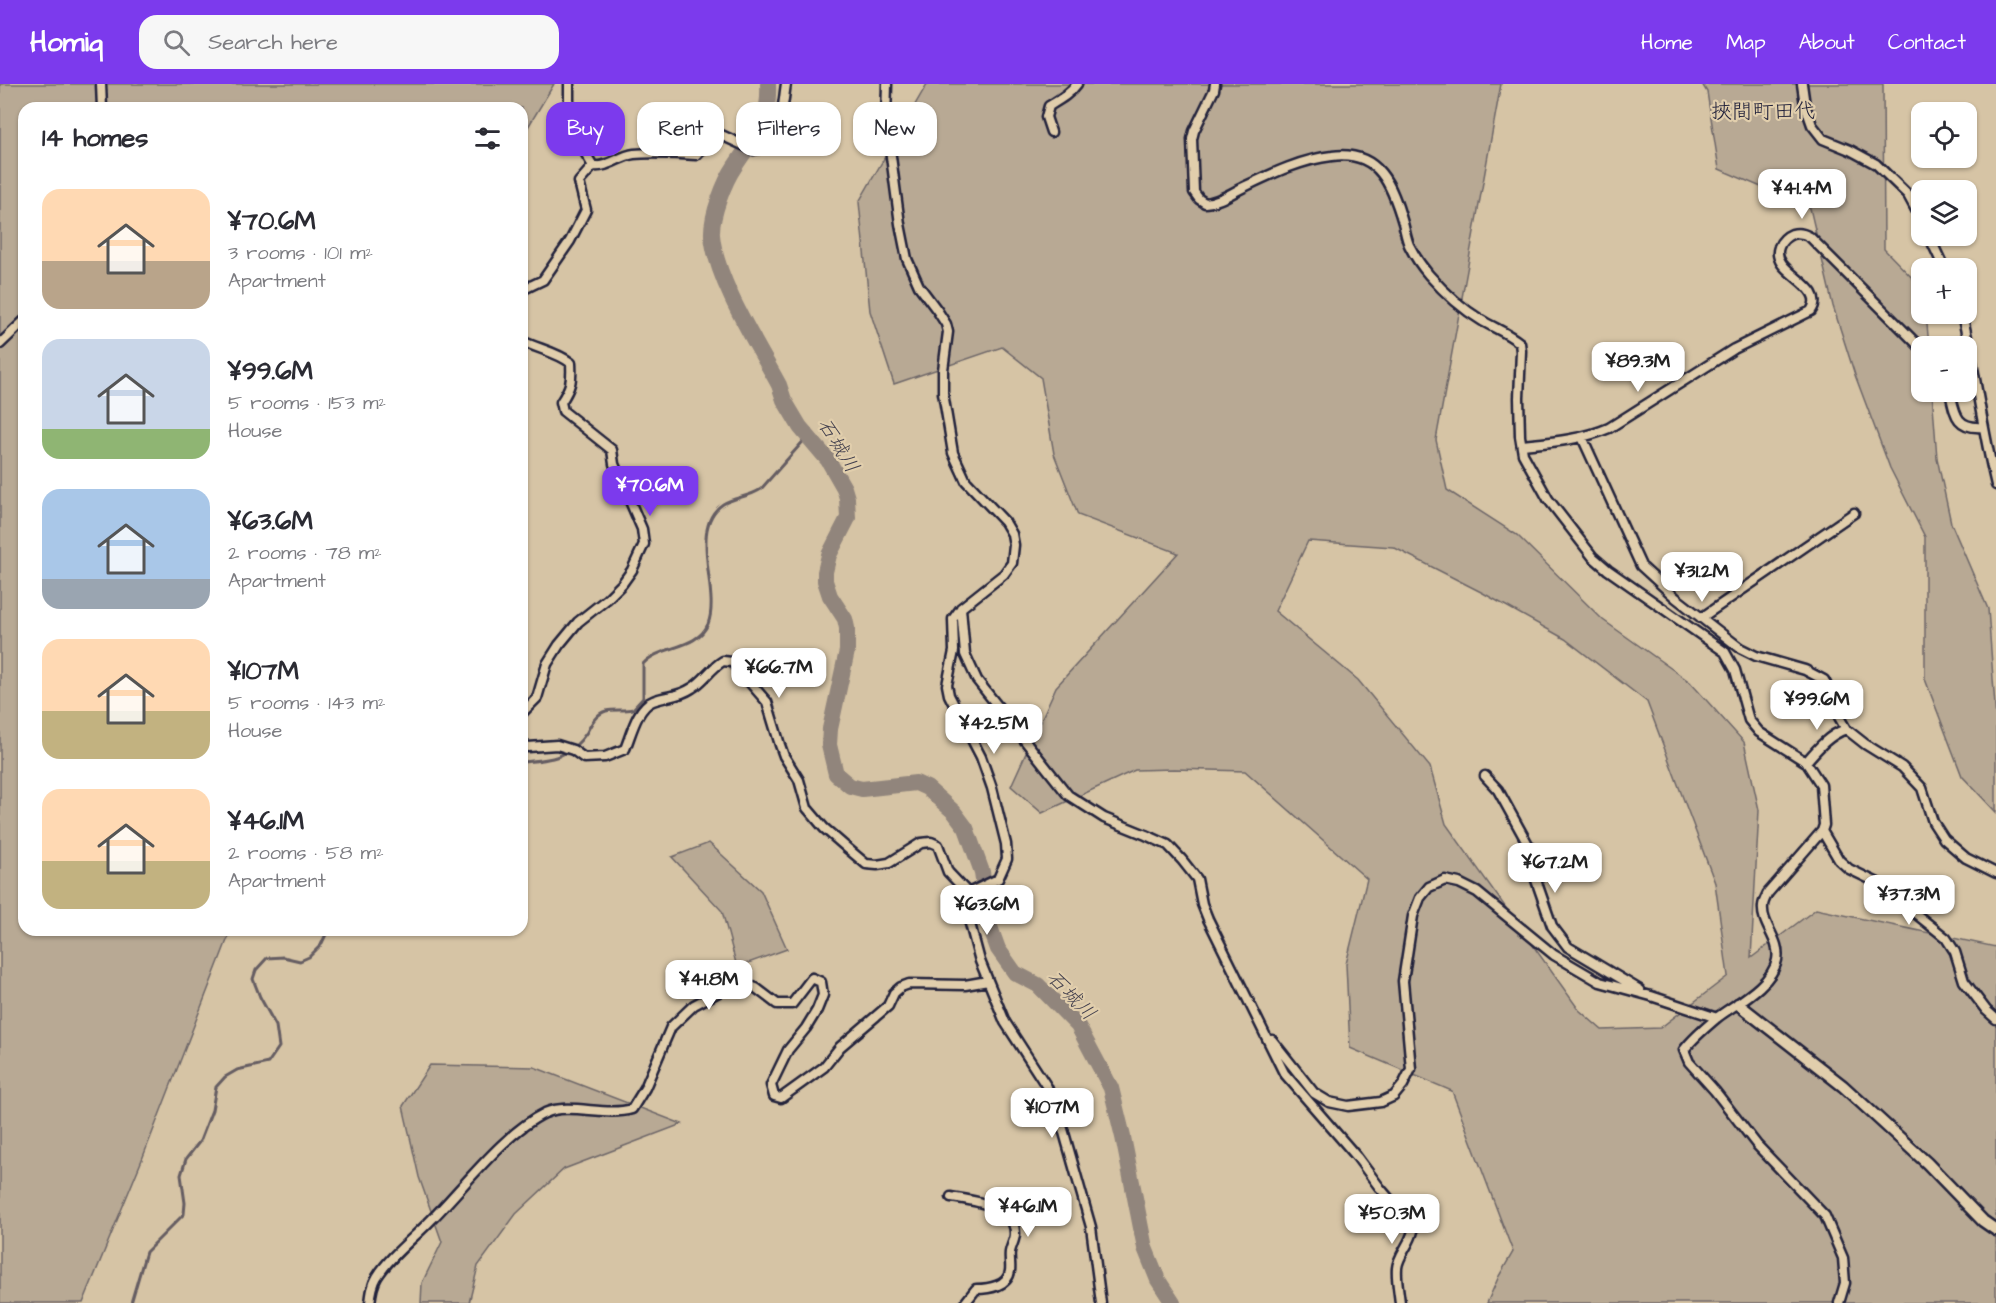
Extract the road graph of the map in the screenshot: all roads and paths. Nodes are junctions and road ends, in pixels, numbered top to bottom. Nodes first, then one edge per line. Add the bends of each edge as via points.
1 (101, 84) edge
2 (569, 84) edge
3 (786, 84) edge
4 (887, 84) edge
5 (1077, 84) edge
6 (1215, 84) edge
7 (1802, 84) edge
8 (102, 102) edge
9 (1051, 132) dead end
10 (593, 166) junction
11 (1911, 201) edge
12 (528, 287) edge
13 (1964, 324) edge
14 (18, 327) edge
15 (1911, 338) edge
16 (0, 344) edge
17 (528, 344) edge
18 (1952, 402) edge
19 (1983, 427) junction
20 (1582, 437) junction
21 (1522, 445) junction
22 (1996, 485) edge
23 (1854, 513) dead end
24 (961, 608) junction
25 (1701, 618) junction
26 (528, 706) edge
27 (1846, 729) junction
28 (528, 747) edge
29 (1806, 762) junction
30 (1485, 776) dead end
31 (1822, 831) junction
32 (1996, 873) edge
33 (970, 892) junction
34 (988, 981) junction
35 (1651, 996) junction
36 (1738, 1004) junction
37 (1717, 1018) junction
38 (1996, 1019) edge
39 (1261, 1028) junction
40 (951, 1197) dead end
41 (1996, 1230) edge
42 (369, 1303) edge
43 (965, 1303) edge
44 (1101, 1303) edge
45 (1400, 1303) edge
46 (1839, 1303) edge

1 - 8 street
2 - 10 street via 574,134
3 - 10 street via 778,129 760,148 754,150 718,134 696,155 632,154 608,165
4 - 24 street via 886,119 907,259 948,332 943,393 953,453 966,481 1005,522 1014,545 1012,563 1004,574
5 - 9 street via 1049,106 1046,117
6 - 21 street via 1192,139 1194,192 1199,199 1204,203 1218,200 1317,159 1350,156 1371,162 1387,179 1409,244 1428,274 1480,320 1520,343
7 - 11 street via 1812,125 1823,139 1876,164
10 - 12 street via 579,182 586,210 570,241 543,279
13 - 19 street
14 - 16 street
15 - 20 street via 1810,237 1791,234 1780,243 1778,255 1782,264 1811,292 1815,299 1811,311 1734,349 1609,428
17 - 26 street via 561,355 571,363 572,379 561,402 563,411 612,450 644,544 622,584 578,622 559,645 537,698
18 - 19 street via 1960,423 1970,428
19 - 22 street
20 - 21 street
20 - 25 street via 1641,566
21 - 29 street via 1523,454 1548,499 1593,557 1725,652 1736,670 1749,720 1759,732
23 - 25 street
24 - 33 street via 953,619 954,651 947,685 993,788 1007,860 998,879
24 - 39 street via 965,654 977,680 1068,795 1104,818 1168,846 1197,879 1208,919
25 - 27 street via 1756,656 1816,675 1828,686
27 - 29 street via 1821,744
27 - 32 street via 1902,767 1922,788 1933,822 1944,839 1966,858
28 - 33 street via 557,745 584,758 604,757 625,748 641,712 651,702 681,695 698,685 716,665 732,662 766,702 807,808 824,828 866,864 889,863 921,843 938,845 948,872
29 - 31 street via 1821,784
30 - 35 street via 1498,790 1530,848 1552,926 1568,947
31 - 36 street via 1768,893 1763,905 1764,918 1778,958 1768,978
31 - 38 street via 1849,869 1876,882 1946,938 1964,981
33 - 34 street via 969,920
34 - 42 street via 901,987 888,1006 840,1047 824,1067 782,1098 774,1096 771,1085 788,1050 817,1010 823,995 821,982 812,978 792,1004 777,1004 745,984 712,994 671,1027 632,1109 560,1109 547,1112 514,1133 378,1275
34 - 44 street via 1005,1022 1047,1087 1063,1130 1090,1227
35 - 37 street
35 - 39 street via 1600,982 1554,955 1477,892 1445,880 1430,887 1420,898 1413,916 1403,981 1411,1070 1394,1096 1382,1102 1348,1106 1329,1102 1314,1093
36 - 37 street
36 - 41 street via 1843,1086
37 - 46 street via 1684,1050 1689,1062 1756,1145 1825,1216 1843,1258 1845,1283
39 - 45 street via 1284,1073 1357,1157 1413,1231 1396,1267
40 - 43 street via 995,1207 1013,1224 1016,1235 1007,1280 976,1289

